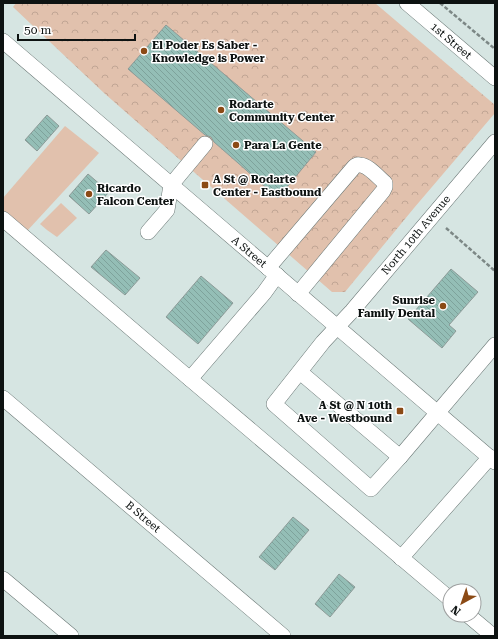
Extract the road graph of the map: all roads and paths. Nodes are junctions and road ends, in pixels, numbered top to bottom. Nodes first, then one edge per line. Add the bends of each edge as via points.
1 (407, 3) edge
2 (440, 3) edge
3 (3, 41) edge
4 (495, 50) edge
5 (495, 78) edge
6 (495, 142) edge
7 (206, 144) dead end
8 (171, 185) junction
9 (3, 219) edge
10 (446, 228) dead end
11 (148, 232) dead end
12 (495, 271) edge
13 (273, 272) junction
14 (298, 294) junction
15 (337, 327) junction
16 (495, 345) edge
17 (300, 372) junction
18 (190, 379) junction
19 (3, 398) edge
20 (438, 413) junction
21 (400, 457) junction
22 (492, 460) edge
23 (401, 558) junction
24 (3, 579) edge
25 (442, 592) edge
26 (478, 623) edge
27 (71, 636) edge
28 (283, 636) edge
29 (493, 636) edge

1 - 5 street, 1st Street
2 - 4 path
3 - 8 street, A Street
6 - 15 street, North 10th Avenue
7 - 8 street
8 - 11 street via 167,210
8 - 13 street, A Street
9 - 18 street
10 - 12 path
13 - 14 street, A Street
13 - 14 street via 354,167 360,165 368,169 385,183 383,191
13 - 18 street via 264,293
14 - 15 street, A Street
15 - 17 street, North 10th Avenue
15 - 20 street, A Street
16 - 20 street
17 - 21 street
17 - 21 street, North 10th Avenue via 274,404 371,489
18 - 23 street
19 - 28 street, B Street
20 - 21 street
20 - 22 street, A Street
22 - 23 street
23 - 25 street
24 - 27 street
26 - 29 street

